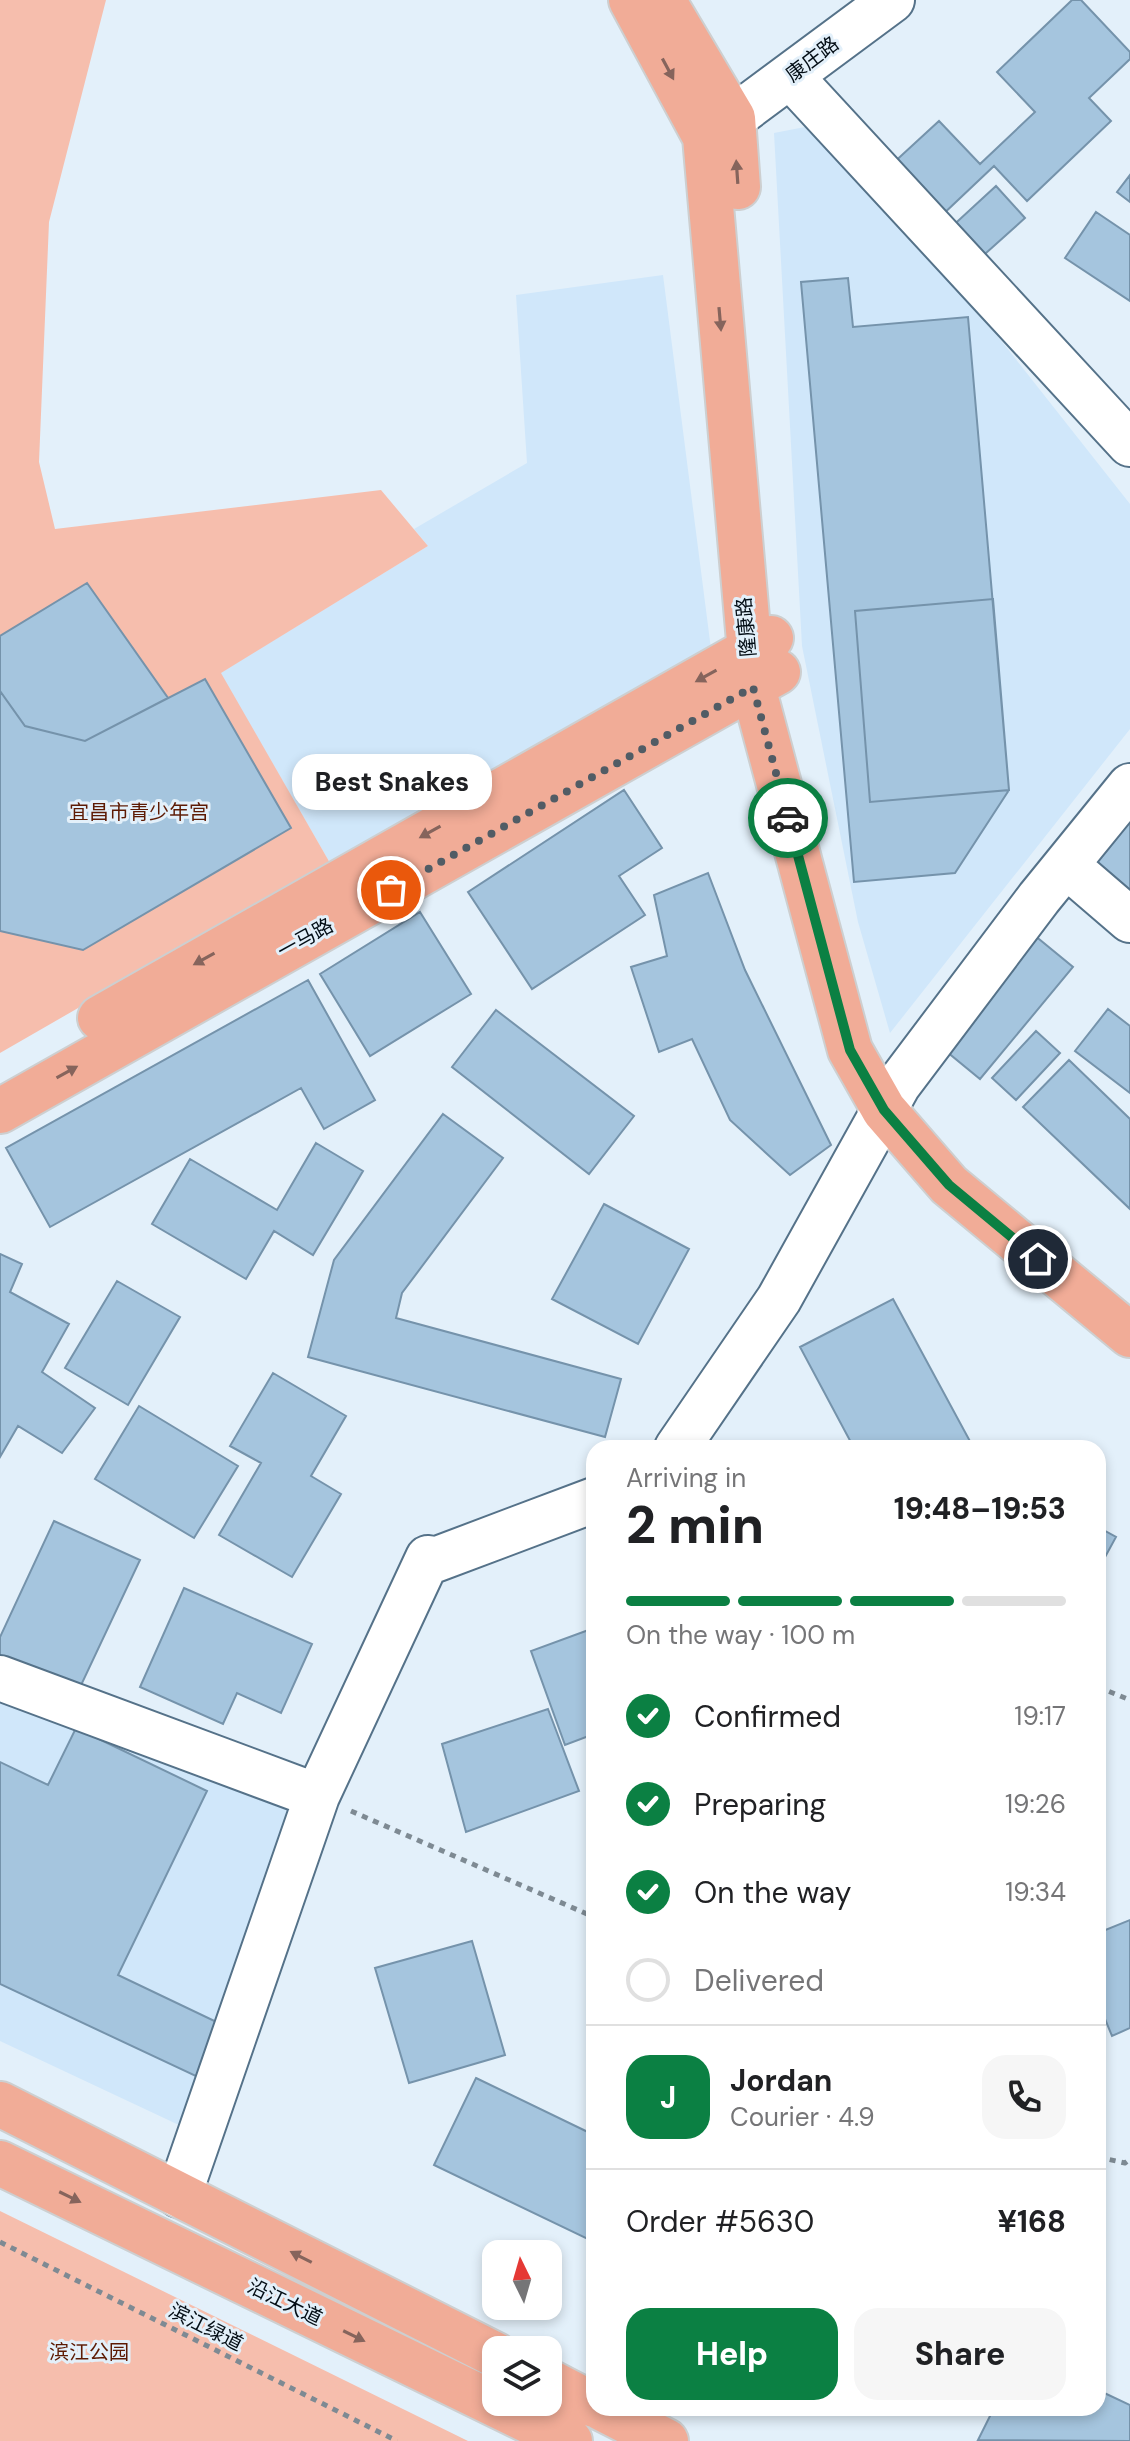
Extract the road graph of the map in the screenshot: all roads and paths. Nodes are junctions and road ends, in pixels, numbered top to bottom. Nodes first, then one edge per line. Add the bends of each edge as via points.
1 (631, 0) edge
2 (663, 0) edge
3 (892, 0) edge
4 (790, 76) junction
5 (733, 118) junction
6 (1130, 444) edge
7 (763, 662) junction
8 (1130, 786) edge
9 (1066, 865) junction
10 (1130, 920) edge
11 (0, 1075) edge
12 (891, 1097) junction
13 (0, 1111) edge
14 (1130, 1305) edge
15 (1130, 1335) edge
16 (682, 1440) edge
17 (586, 1503) edge
18 (0, 1678) edge
19 (1106, 1690) edge
20 (1130, 1700) edge
21 (317, 1796) junction
22 (586, 1914) edge
23 (0, 2104) edge
24 (1106, 2159) edge
25 (1130, 2159) edge
26 (0, 2163) edge
27 (179, 2195) junction
28 (0, 2242) edge
29 (482, 2348) edge
30 (562, 2388) edge
31 (586, 2401) edge
32 (617, 2416) edge
33 (397, 2441) edge
34 (570, 2441) edge
35 (666, 2441) edge

1 -> 7 main road, 隆康路 via 705,137
2 - 5 main road, 隆康路
3 - 4 street, 康庄路
4 - 5 street, 康庄路
4 - 6 street
7 -> 5 main road, 隆康路
7 -> 11 main road, 一马路
7 - 12 main road, 隆康路
13 -> 7 main road, 一马路
8 - 9 street
9 - 10 street
9 - 12 street
12 - 14 main road, 隆康路
12 - 15 main road, 隆康路 via 949,1185
12 - 16 street via 779,1299
17 - 21 street via 432,1561 428,1558
18 - 21 street
19 - 20 path
21 - 22 path
21 - 27 street
23 - 27 main road
24 - 25 path via 1125,2163
26 -> 34 main road, 沿江大道
29 -> 27 main road
28 - 33 path, 滨江绿道
30 - 31 main road
32 - 35 main road

